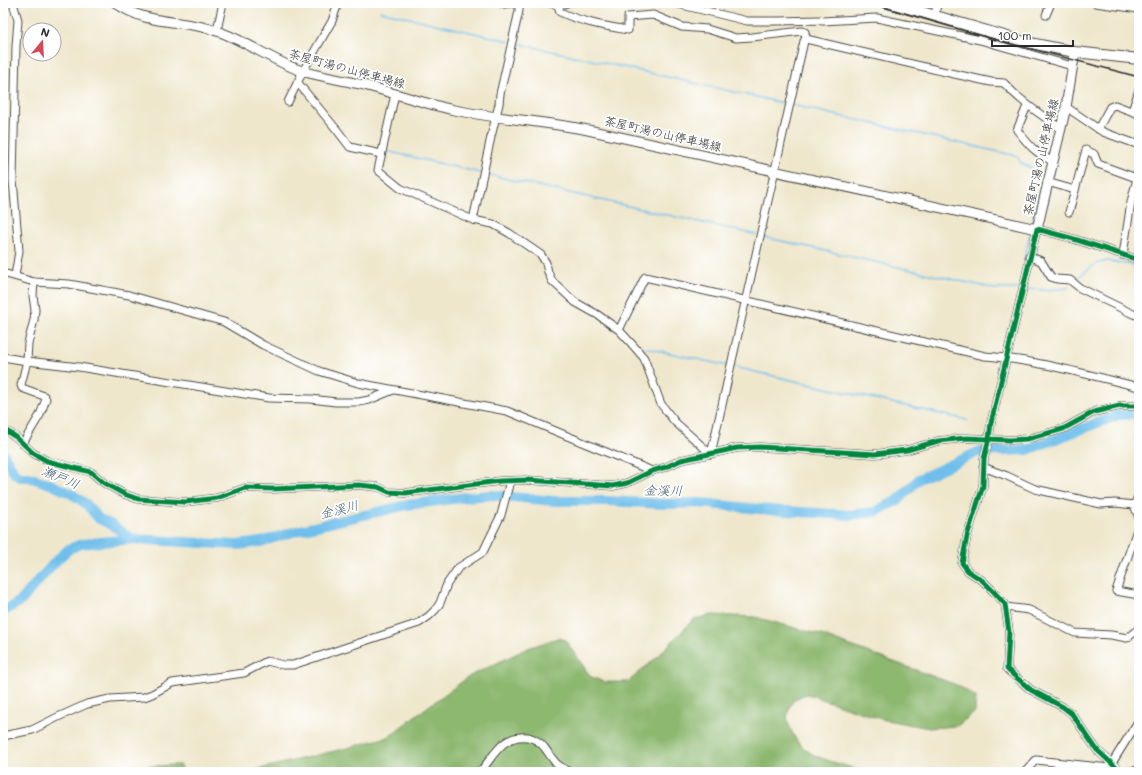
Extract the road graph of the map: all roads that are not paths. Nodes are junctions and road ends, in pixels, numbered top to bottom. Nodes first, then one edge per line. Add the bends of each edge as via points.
1 (13, 3) edge
2 (116, 3) edge
3 (223, 3) edge
4 (338, 3) edge
5 (500, 3) edge
6 (513, 3) edge
7 (519, 3) edge
8 (550, 3) edge
9 (567, 3) edge
10 (674, 3) edge
11 (891, 3) edge
12 (938, 3) edge
13 (1051, 3) edge
14 (1095, 3) edge
15 (558, 5) junction
16 (906, 5) edge
17 (1139, 9) edge
18 (1046, 14) dead end
19 (934, 16) junction
20 (217, 30) junction
21 (806, 39) junction
22 (1075, 52) junction
23 (1139, 59) edge
24 (1072, 66) junction
25 (303, 71) junction
26 (298, 83) junction
27 (1139, 90) edge
28 (395, 94) junction
29 (288, 102) dead end
30 (1027, 106) junction
31 (1066, 107) junction
32 (1135, 113) edge
33 (496, 116) junction
34 (1060, 128) junction
35 (1098, 129) junction
36 (1139, 145) edge
37 (381, 154) junction
38 (1052, 161) junction
39 (775, 172) junction
40 (1138, 178) edge
41 (1047, 182) junction
42 (1075, 190) junction
43 (1131, 205) junction
44 (1139, 208) edge
45 (1069, 212) dead end
46 (473, 220) junction
47 (1033, 228) junction
48 (1123, 255) junction
49 (1029, 259) junction
50 (1139, 260) edge
51 (3, 273) edge
52 (15, 276) junction
53 (34, 282) junction
54 (746, 300) junction
55 (1139, 316) edge
56 (619, 330) junction
57 (3, 357) edge
58 (1007, 358) junction
59 (27, 361) junction
60 (1139, 387) edge
61 (393, 390) junction
62 (1139, 405) edge
63 (3, 429) edge
64 (988, 440) junction
65 (23, 443) junction
66 (711, 454) junction
67 (983, 466) junction
68 (652, 471) junction
69 (509, 483) junction
70 (1139, 495) edge
71 (1134, 506) junction
72 (1139, 518) edge
73 (1139, 524) edge
74 (1139, 595) edge
75 (1006, 607) junction
76 (1139, 632) edge
77 (1139, 720) edge
78 (3, 736) edge
79 (1112, 764) junction
80 (1139, 770) edge
81 (1120, 771) edge
82 (480, 772) edge
83 (570, 772) edge
84 (597, 772) edge
85 (607, 772) edge
86 (1025, 772) edge

1 - 52 street via 18,20 13,180 19,252
2 - 20 main road, 茶屋町湯の山停車場線 via 124,9 151,19
3 - 20 street
4 - 25 street via 332,21
5 - 6 street
7 - 33 street
8 - 15 street
9 - 15 street
10 - 24 street via 747,20 822,21 877,18 986,42
11 - 16 highway
12 - 19 street
13 - 18 street
14 - 17 street
15 - 21 street via 560,12 576,18 628,30 628,17 653,15 682,26 707,29 736,38 802,31 805,32
16 - 19 highway
19 - 22 highway via 1025,42
20 - 25 main road, 茶屋町湯の山停車場線 via 277,61
21 - 30 street via 1004,83
21 - 39 street
22 - 23 highway
22 - 24 main road, 茶屋町湯の山停車場線
24 - 31 main road, 茶屋町湯の山停車場線
25 - 26 street
25 - 28 main road, 茶屋町湯の山停車場線
26 - 29 street
26 - 37 street via 350,147
27 - 32 street
28 - 33 main road, 茶屋町湯の山停車場線 via 455,110
28 - 37 street
30 - 34 street
30 - 38 street via 1017,130 1032,149
31 - 34 main road, 茶屋町湯の山停車場線
31 - 35 street
32 - 35 street via 1116,105 1110,107
33 - 39 main road, 茶屋町湯の山停車場線 via 581,128
33 - 46 street
34 - 38 main road, 茶屋町湯の山停車場線
35 - 36 street
37 - 46 street via 378,170 400,188
38 - 41 main road, 茶屋町湯の山停車場線
39 - 47 main road, 茶屋町湯の山停車場線
39 - 54 street
40 - 42 street via 1098,164 1094,154 1086,150
40 - 43 street
41 - 42 street
41 - 47 main road, 茶屋町湯の山停車場線
42 - 45 street
43 - 44 street
43 - 48 street
46 - 56 street via 493,224 541,255 552,281 575,302
47 - 48 street
47 - 49 street
48 - 50 street
49 - 55 street via 1041,261 1051,277 1072,282
49 - 58 street
51 - 52 street
52 - 53 street
53 - 59 street via 35,316 28,343
53 - 61 street via 69,284 128,295 224,322 263,345 319,371 346,380
54 - 56 street via 645,277
54 - 58 street via 985,356
54 - 66 street
56 - 66 street via 644,358 661,404 675,422
57 - 59 street
58 - 60 street
58 - 64 street
59 - 61 street via 269,398 359,402
59 - 65 street via 22,386 44,396 46,400
61 - 68 street via 507,411
62 - 64 street via 1094,412 1063,429 1027,439
63 - 65 street
64 - 66 street via 944,440 884,453 760,447 737,448
64 - 67 street
65 - 69 street via 47,461 91,472 104,483 130,496 174,503 217,498 245,488 359,485 405,493 469,484
66 - 68 street via 681,460
67 - 71 street via 1035,489 1101,504
67 - 75 street via 983,486 967,536 962,563 994,592
68 - 69 street via 613,486 527,480
69 - 78 street via 501,515 483,552 458,568 447,584 436,609 419,623 293,665 267,661 244,673 172,683 144,697 110,699 87,704 32,730
70 - 71 street
71 - 72 street
73 - 74 street via 1116,592
75 - 76 street via 1029,610 1076,633 1127,638 1136,631
75 - 79 street via 1009,632 1007,669 1032,690 1072,714 1097,750
77 - 79 street
79 - 81 street
80 - 81 street
81 - 86 street via 1036,760
82 - 83 street via 503,743 525,737 542,745 557,766
84 - 85 street

